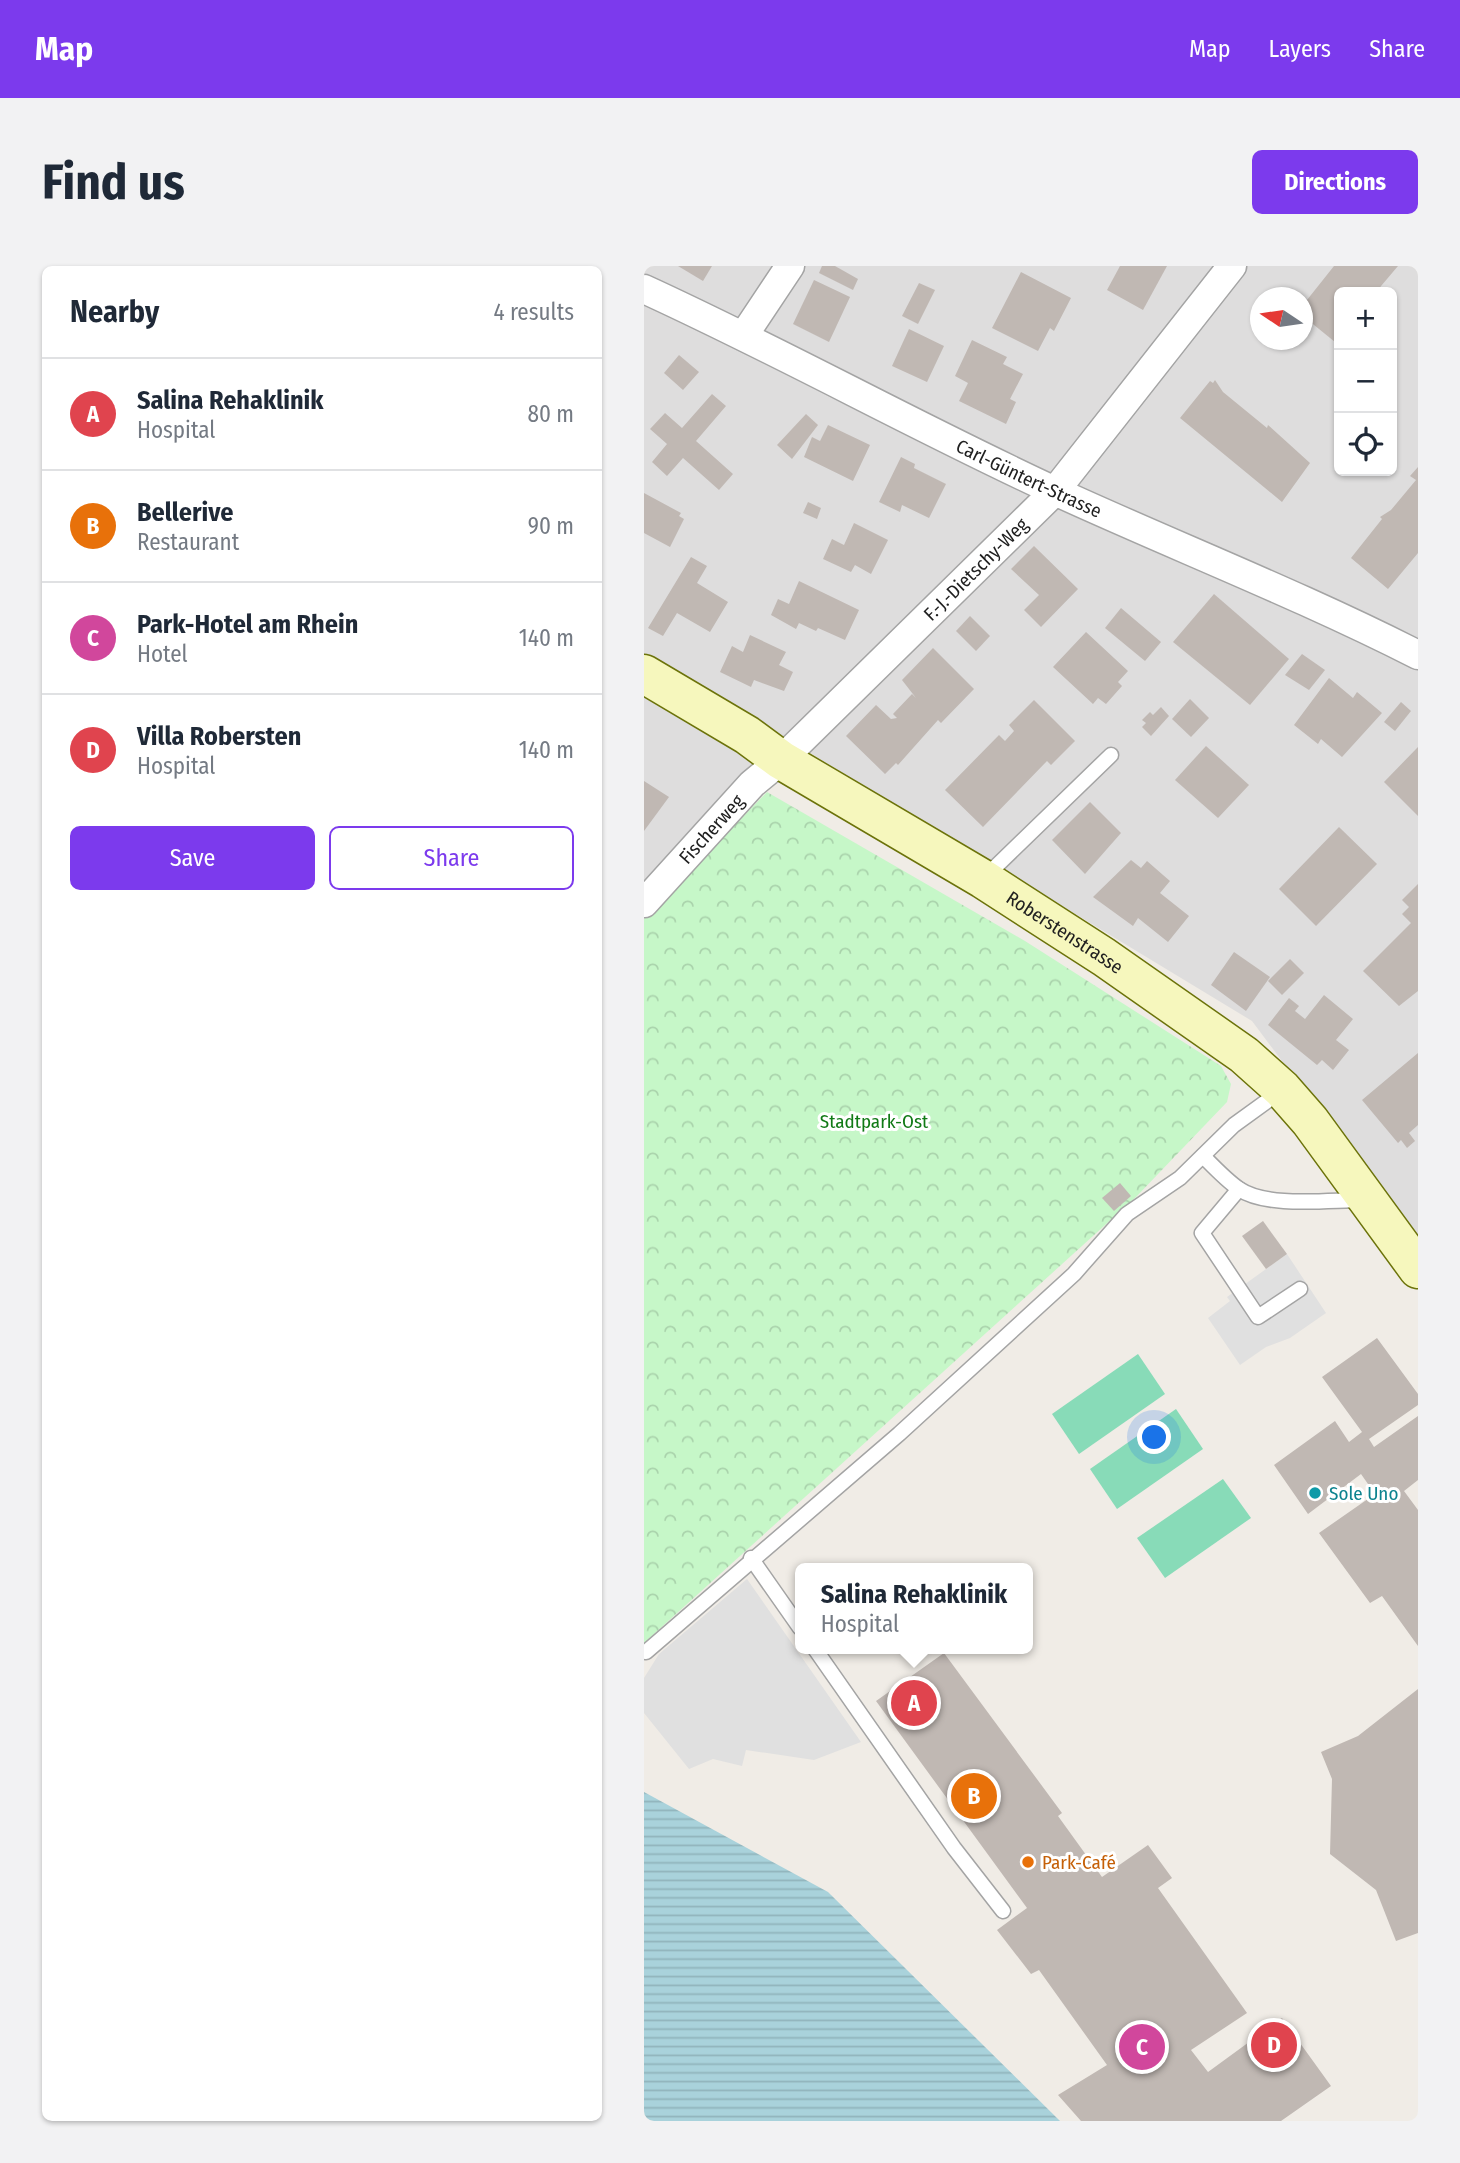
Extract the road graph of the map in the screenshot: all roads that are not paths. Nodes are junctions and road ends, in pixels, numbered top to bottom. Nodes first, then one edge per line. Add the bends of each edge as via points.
1 (790, 266) edge
2 (1232, 266) edge
3 (644, 289) edge
4 (744, 335) junction
5 (1055, 491) junction
6 (1418, 655) edge
7 (644, 674) edge
8 (1111, 755) dead end
9 (781, 760) junction
10 (983, 879) junction
11 (644, 903) edge
12 (1282, 1089) junction
13 (1203, 1156) junction
14 (1239, 1189) junction
15 (1368, 1200) junction
16 (1418, 1269) edge
17 (1300, 1289) dead end
18 (751, 1558) junction
19 (795, 1621) edge
20 (646, 1652) dead end
21 (818, 1654) edge
22 (1003, 1912) dead end

1 - 4 street
2 - 5 street, F.-J.-Dietschy-Weg
3 - 4 street, Carl-Güntert-Strasse
4 - 5 street, Carl-Güntert-Strasse
5 - 6 street, Carl-Güntert-Strasse
5 - 9 street, F.-J.-Dietschy-Weg
7 - 9 street, Roberstenstrasse
8 - 10 lane
9 - 10 street, Roberstenstrasse
9 - 11 street, Fischerweg via 752,784
10 - 12 street, Roberstenstrasse via 1244,1055
12 - 13 lane via 1234,1125
12 - 15 street, Roberstenstrasse
13 - 14 lane
13 - 18 lane via 1180,1178 1127,1214 1074,1275 899,1434
14 - 15 lane via 1273,1200
14 - 17 lane via 1202,1233 1258,1317
15 - 16 street, Roberstenstrasse
18 - 19 lane
18 - 20 lane
21 - 22 lane

